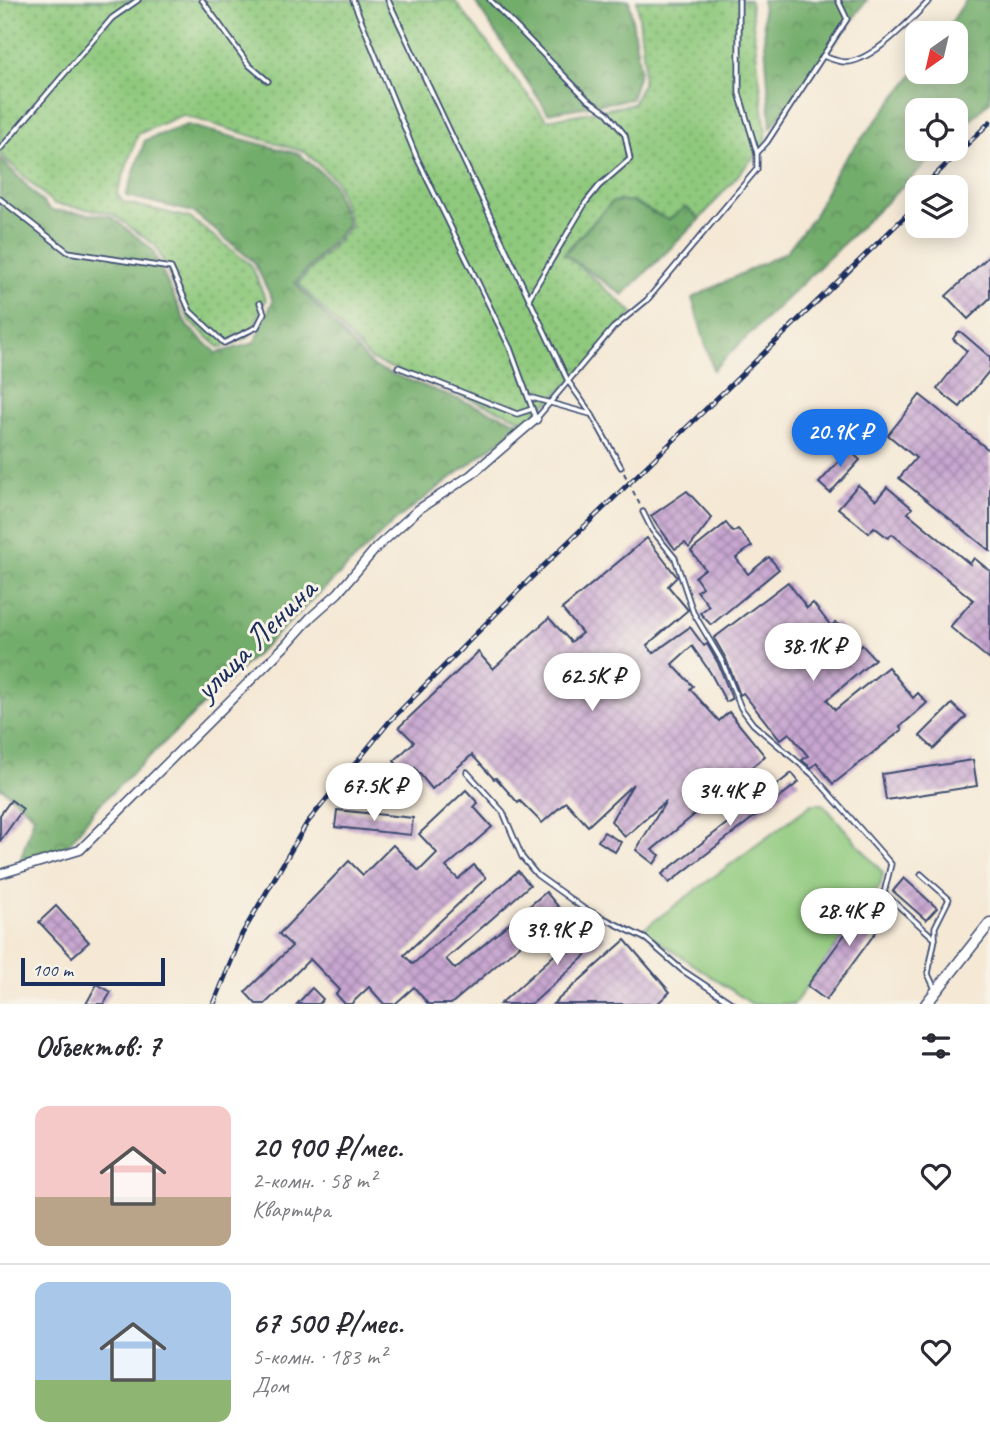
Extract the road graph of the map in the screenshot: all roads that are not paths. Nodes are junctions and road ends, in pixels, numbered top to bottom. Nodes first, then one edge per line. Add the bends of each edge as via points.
1 (138, 0) edge
2 (202, 0) edge
3 (353, 0) edge
4 (388, 0) edge
5 (489, 0) edge
6 (739, 0) edge
7 (838, 0) edge
8 (930, 0) edge
9 (823, 56) junction
10 (268, 81) dead end
11 (0, 149) edge
12 (757, 153) junction
13 (0, 199) edge
14 (529, 298) junction
15 (260, 303) dead end
16 (398, 366) dead end
17 (568, 381) junction
18 (529, 397) junction
19 (550, 404) junction
20 (532, 409) junction
21 (592, 415) junction
22 (536, 419) junction
23 (621, 467) road end
24 (643, 512) road end
25 (467, 772) dead end
26 (0, 874) edge
27 (920, 874) dead end
28 (990, 923) edge
29 (935, 939) junction
30 (936, 991) junction
31 (733, 1004) edge
32 (926, 1004) edge

1 - 11 lane via 112,18
2 - 10 lane via 249,65
3 - 18 lane via 416,156 510,348
4 - 14 lane
5 - 14 lane via 587,99 607,113 625,135 630,159 586,202
6 - 12 lane via 739,93
7 - 9 lane via 847,19
8 - 9 lane via 870,54 846,62
9 - 12 lane
12 - 17 lane via 757,169 647,300 613,328
13 - 15 lane via 68,252 171,268 190,311 224,342 257,327 264,313
14 - 17 lane
16 - 20 lane via 517,414
17 - 19 lane
17 - 21 lane
18 - 19 lane
18 - 20 lane
19 - 21 lane
19 - 22 lane
20 - 22 lane
21 - 23 lane
22 - 26 street, улица Ленина via 377,547 338,593 79,850
24 - 29 lane via 675,558 693,612 722,662 740,708 812,774 891,864 884,893
25 - 31 lane via 503,812 522,857 537,875 583,908 646,939
27 - 29 lane via 949,899 935,928
28 - 30 street
29 - 30 lane via 929,974
30 - 32 street

